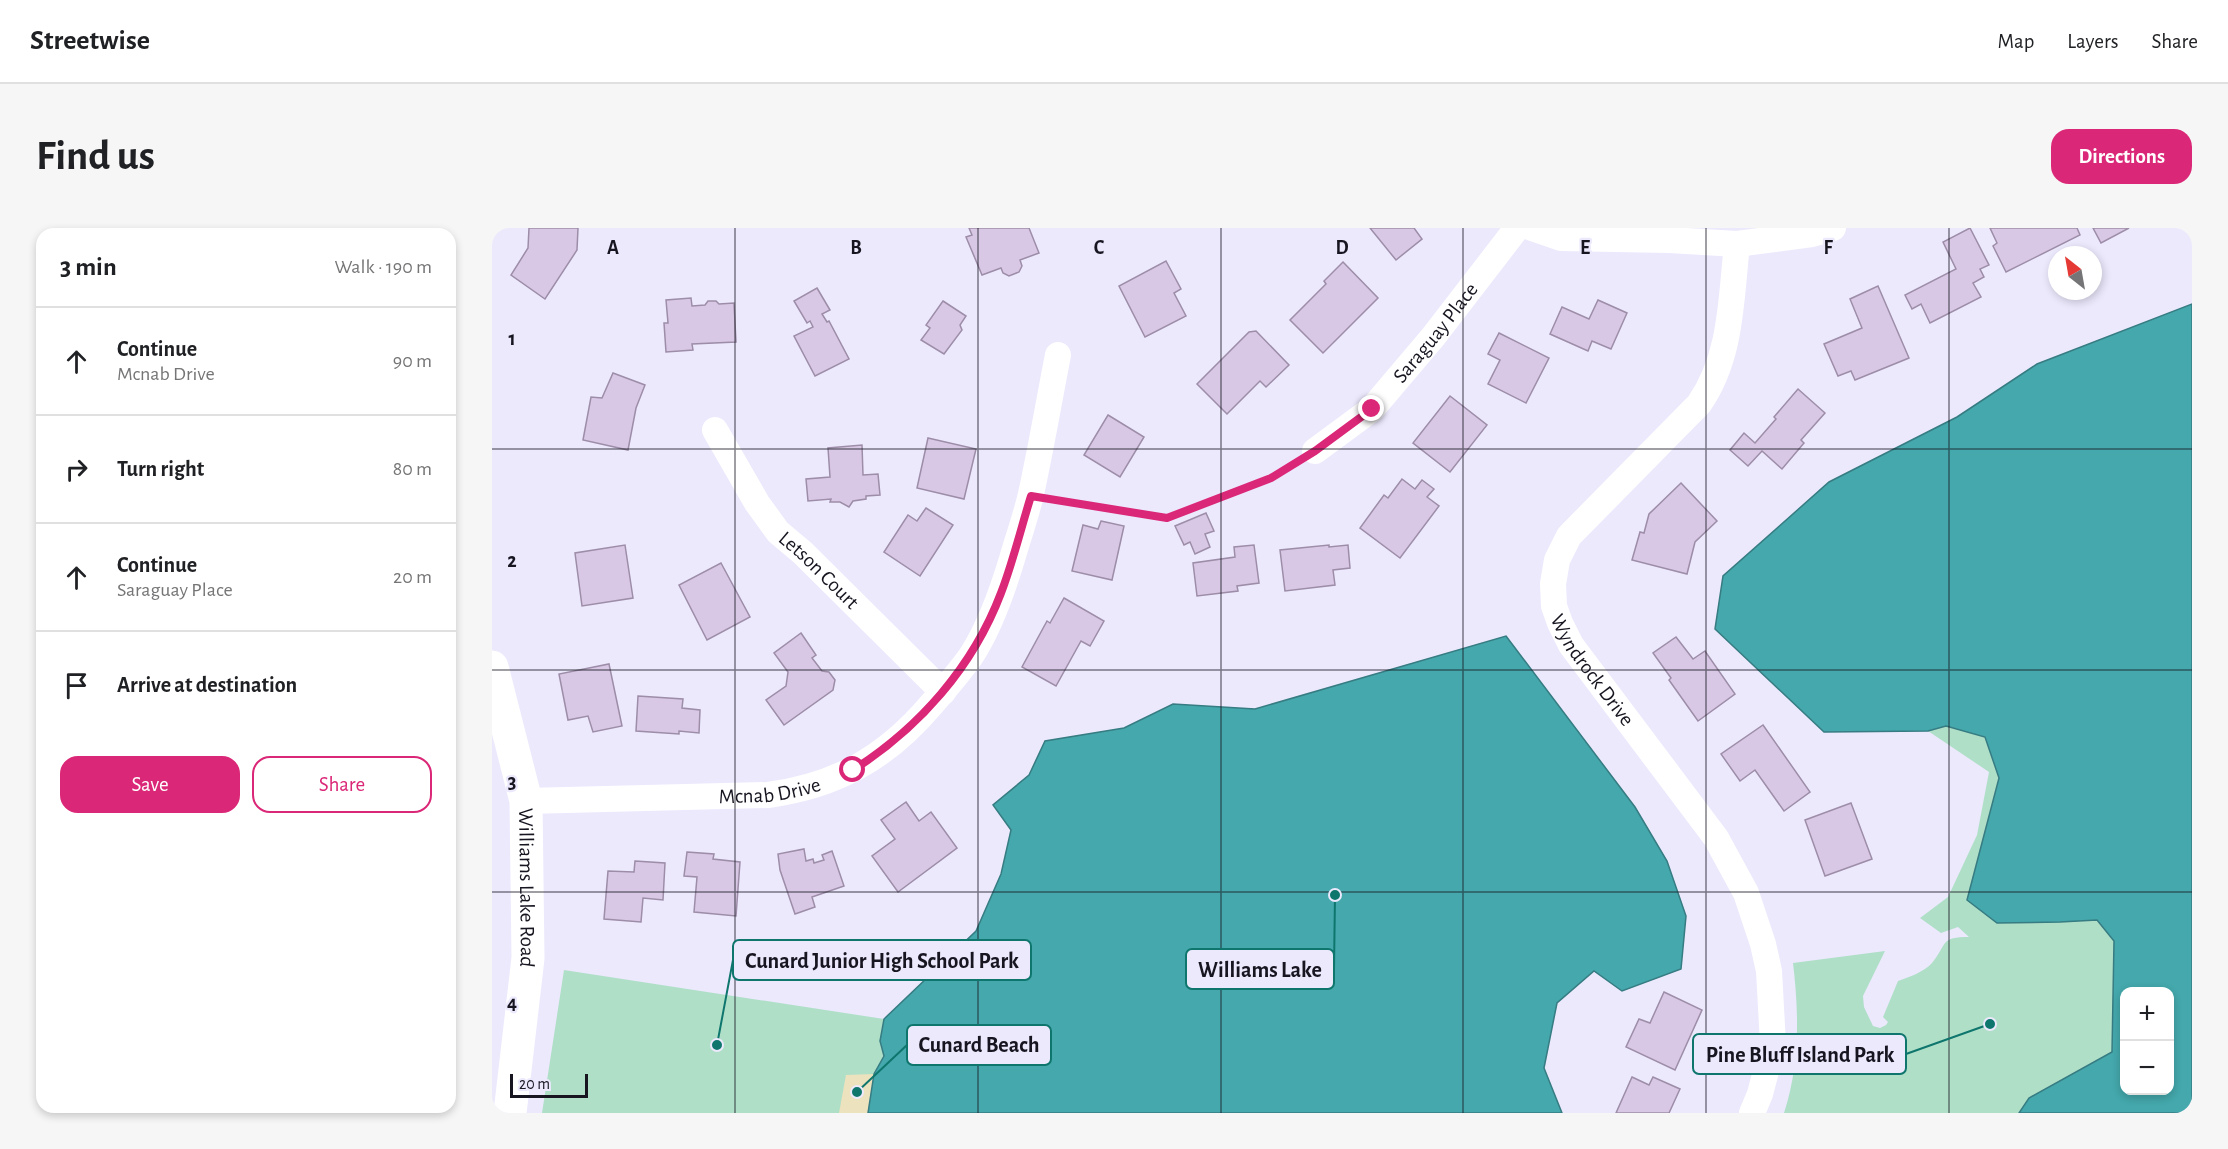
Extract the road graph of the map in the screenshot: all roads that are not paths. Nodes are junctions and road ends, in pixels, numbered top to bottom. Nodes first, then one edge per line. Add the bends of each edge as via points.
1 (1517, 228) edge
2 (1532, 228) edge
3 (1833, 228) edge
4 (1737, 244) junction
5 (1058, 355) dead end
6 (715, 430) dead end
7 (1315, 451) road end
8 (492, 667) edge
9 (943, 692) junction
10 (526, 801) junction
11 (510, 1113) edge
12 (1752, 1113) edge

1 - 7 street, Saraguay Place via 1372,409
2 - 4 street via 1561,238
3 - 4 street
4 - 12 street, Wyndrock Drive via 1727,338 1711,386 1699,404 1569,536 1557,560 1554,606 1571,645 1716,838 1746,893 1769,971 1773,1032 1763,1084
5 - 9 street, Mcnab Drive via 1031,496 1001,594 972,654
6 - 9 street, Letson Court via 778,532
8 - 10 main road, Williams Lake Road
9 - 10 street, Mcnab Drive via 919,720 883,751 853,770 809,788 768,795
10 - 11 main road, Williams Lake Road via 528,958

